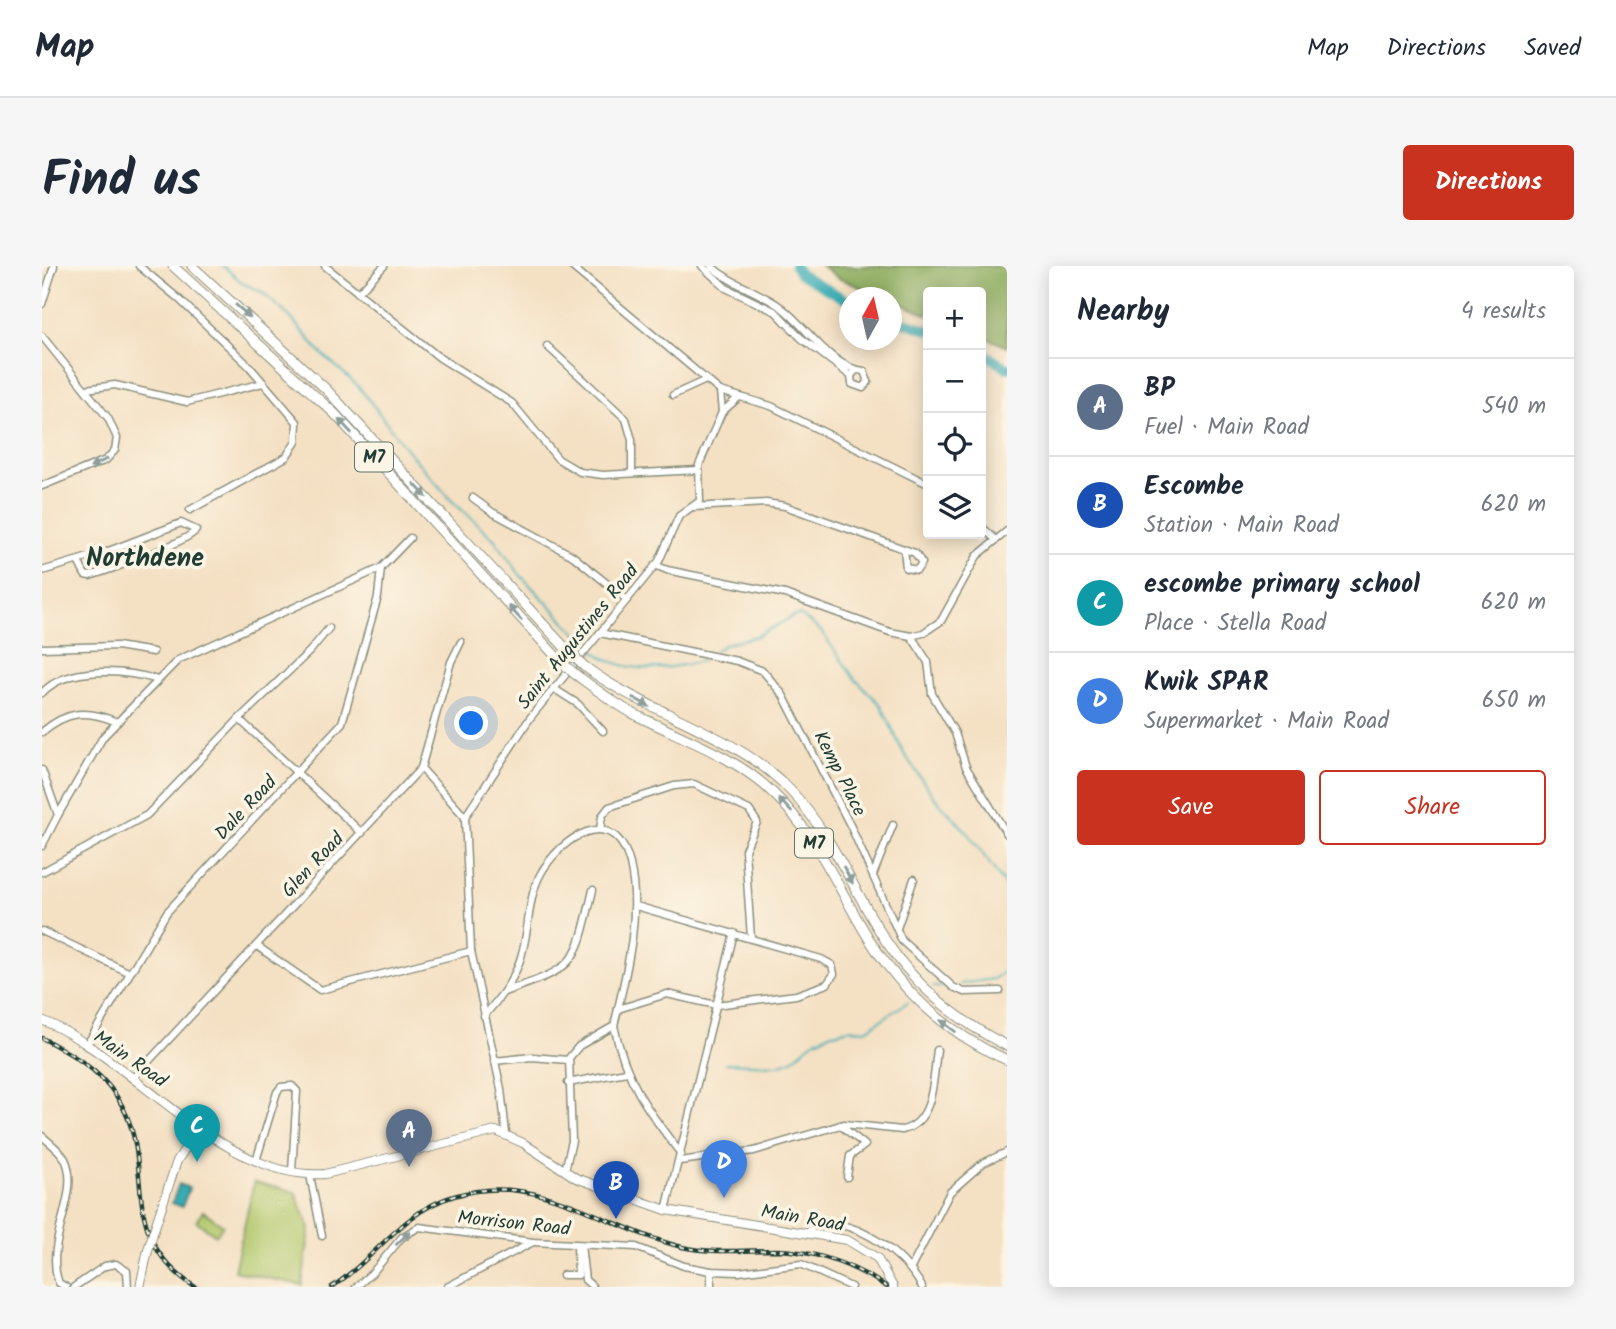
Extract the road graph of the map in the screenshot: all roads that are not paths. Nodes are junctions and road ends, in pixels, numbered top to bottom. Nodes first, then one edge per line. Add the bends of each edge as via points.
1 (54, 266) edge
2 (139, 266) edge
3 (173, 266) edge
4 (192, 266) edge
5 (325, 266) edge
6 (384, 266) edge
7 (571, 266) edge
8 (702, 266) edge
9 (711, 266) edge
10 (358, 293) junction
11 (42, 303) edge
12 (42, 336) edge
13 (547, 346) dead end
14 (833, 359) junction
15 (853, 374) dead end
16 (706, 380) junction
17 (263, 383) junction
18 (86, 389) junction
19 (720, 391) junction
20 (673, 395) dead end
21 (738, 398) junction
22 (722, 412) junction
23 (698, 470) junction
24 (632, 472) junction
25 (923, 482) edge
26 (42, 486) edge
27 (701, 490) junction
28 (473, 498) dead end
29 (721, 506) junction
30 (693, 507) junction
31 (190, 510) dead end
32 (986, 531) edge
33 (1007, 531) edge
34 (410, 538) dead end
35 (995, 539) junction
36 (904, 549) dead end
37 (78, 561) junction
38 (655, 565) junction
39 (381, 568) junction
40 (42, 571) edge
41 (625, 599) junction
42 (329, 628) dead end
43 (600, 633) junction
44 (911, 636) junction
45 (461, 642) dead end
46 (42, 648) edge
47 (153, 652) dead end
48 (158, 680) junction
49 (553, 688) junction
50 (42, 693) edge
51 (239, 719) junction
52 (117, 722) junction
53 (603, 731) dead end
54 (42, 732) edge
55 (421, 768) junction
56 (42, 770) edge
57 (298, 773) junction
58 (58, 815) junction
59 (465, 817) junction
60 (893, 825) dead end
61 (600, 831) junction
62 (362, 833) junction
63 (1007, 834) edge
64 (42, 846) edge
65 (879, 859) junction
66 (867, 862) junction
67 (42, 872) edge
68 (873, 875) junction
69 (914, 879) dead end
70 (593, 890) dead end
71 (636, 906) junction
72 (751, 921) junction
73 (897, 928) junction
74 (42, 931) edge
75 (738, 934) junction
76 (751, 938) junction
77 (257, 946) junction
78 (471, 951) junction
79 (130, 973) junction
80 (1000, 991) dead end
81 (504, 992) junction
82 (716, 1005) junction
83 (618, 1009) junction
84 (484, 1016) junction
85 (42, 1020) edge
86 (614, 1026) junction
87 (86, 1046) junction
88 (1007, 1046) edge
89 (937, 1050) dead end
90 (568, 1060) junction
91 (1007, 1060) edge
92 (494, 1061) junction
93 (626, 1072) junction
94 (134, 1077) junction
95 (568, 1083) junction
96 (840, 1125) junction
97 (199, 1127) junction
98 (506, 1133) junction
99 (42, 1136) edge
100 (1007, 1152) edge
101 (680, 1157) junction
102 (256, 1161) junction
103 (565, 1170) junction
104 (292, 1171) junction
105 (310, 1175) junction
106 (847, 1177) dead end
107 (666, 1210) junction
108 (809, 1231) junction
109 (322, 1236) dead end
110 (533, 1242) junction
111 (579, 1245) junction
112 (911, 1268) junction
113 (711, 1271) junction
114 (563, 1275) dead end
115 (592, 1286) edge
116 (66, 1287) edge
117 (74, 1287) edge
118 (128, 1287) edge
119 (140, 1287) edge
120 (356, 1287) edge
121 (447, 1287) edge
122 (711, 1287) edge
123 (851, 1287) edge
124 (893, 1287) edge
125 (922, 1287) edge

1 - 11 street
2 - 17 street
91 -> 3 highway, M7, bridge via 964,1037 903,986 872,943 805,829 773,793 734,763 613,702 561,662 335,414
4 -> 88 highway, M7, bridge via 326,388 584,666 625,694 737,750 786,787 828,838 904,967 947,1009
5 - 10 street
6 - 10 street
7 - 16 street
8 - 14 street via 726,288 776,312 801,338
9 - 14 street via 781,307
10 - 24 street via 440,358 512,403 569,467 590,475
12 - 18 street
13 - 24 street via 626,419 632,440
14 - 15 street
16 - 19 street
16 - 20 street
17 - 18 street via 187,402 115,385
17 - 31 street via 296,422 293,448 275,464
18 -> 26 street via 113,424 116,450 106,460
19 - 21 street
19 - 22 street
21 - 22 street
21 - 25 street via 771,406
22 - 23 street
23 - 24 street
23 - 27 street
27 - 29 street
27 - 30 street, Saint Augustines Road via 700,501
28 - 41 street via 573,556
29 - 30 street
29 - 36 street via 775,503
30 - 38 street, Saint Augustines Road via 679,516
32 - 35 street
33 - 35 street
34 - 39 street
35 - 44 street via 973,562 941,621
37 - 37 street via 90,576 196,531 181,523
37 - 40 street
38 - 41 street, Saint Augustines Road
38 - 44 street via 785,594
39 - 48 street via 185,656
39 - 57 street, Dale Road via 378,597 346,716
41 - 43 street, Saint Augustines Road
42 - 51 street
43 - 49 street, Saint Augustines Road
43 - 66 street, Kemp Place via 737,661 763,671 783,695
44 - 63 street via 928,662 932,694 955,733 966,767
45 - 55 street, Glen Road
46 - 47 street via 117,646
48 - 50 street via 84,674
48 - 52 street
49 - 53 street via 578,704
49 - 59 street, Saint Augustines Road
51 - 57 street
51 - 67 street via 147,815
52 - 54 street via 74,713
52 - 58 street via 97,744
55 - 59 street
55 - 62 street, Glen Road
56 - 58 street
57 - 62 street
57 - 79 street, Dale Road via 167,912
58 - 64 street
59 - 78 street
60 - 65 street
61 - 71 street via 611,834 627,855
61 - 72 street via 609,807 686,784 701,786 749,810 757,822 745,850
61 - 81 street via 574,835 545,868 532,899 523,951
62 - 77 street, Glen Road
65 - 66 street
65 - 68 street
66 - 68 street, Kemp Place
68 - 73 street, Kemp Place
69 - 73 street
70 - 81 street via 578,949 569,962 551,976
71 - 75 street
71 - 83 street
72 - 75 street
72 - 76 street
73 - 80 street, Kemp Place via 909,950 953,987 964,992
74 - 79 street
75 - 76 street
75 - 82 street
76 - 82 street via 832,965 831,982 806,992
77 - 78 street via 320,990
77 - 94 street, Glen Road
78 - 84 street
79 - 87 street, Dale Road
81 - 84 street
82 - 83 street via 667,994
82 - 101 street
83 - 86 street
84 - 92 street
85 - 87 main road, Main Road
86 - 90 street via 579,1046
86 - 93 street
87 - 94 main road, Main Road
89 - 96 street via 921,1121 902,1130 860,1123
90 - 92 street
90 - 95 street
92 - 98 street
93 - 95 street
93 - 101 street
94 - 97 main road, Main Road
95 - 103 street via 572,1147
96 - 101 street via 754,1151
96 - 106 street via 865,1145 850,1156
97 - 102 main road, Main Road
97 - 119 main road, bridge via 177,1161 153,1230
98 - 103 main road, Main Road
98 - 105 main road, Main Road via 482,1133
99 - 116 street via 62,1154 68,1168 55,1262 60,1283
100 - 112 street via 983,1163 950,1192
101 - 107 street
102 - 104 main road, Main Road
102 - 104 street via 277,1092 292,1086 298,1091
103 - 107 main road, Main Road via 587,1183
104 - 105 main road, Main Road
105 - 109 street
107 - 108 main road, Main Road
108 - 112 street via 821,1224 861,1234 895,1251
108 - 124 main road, Main Road via 847,1240 868,1251 883,1266
110 - 111 street, Morrison Road
120 -> 110 street, Morrison Road via 402,1237 419,1227
110 - 121 street
111 - 113 street, Morrison Road via 636,1247
111 - 114 street via 578,1275
111 - 115 street via 585,1280
112 - 125 street
113 - 122 street
113 - 123 street, Morrison Road via 801,1264
117 - 118 street via 105,1266 116,1264 127,1271

